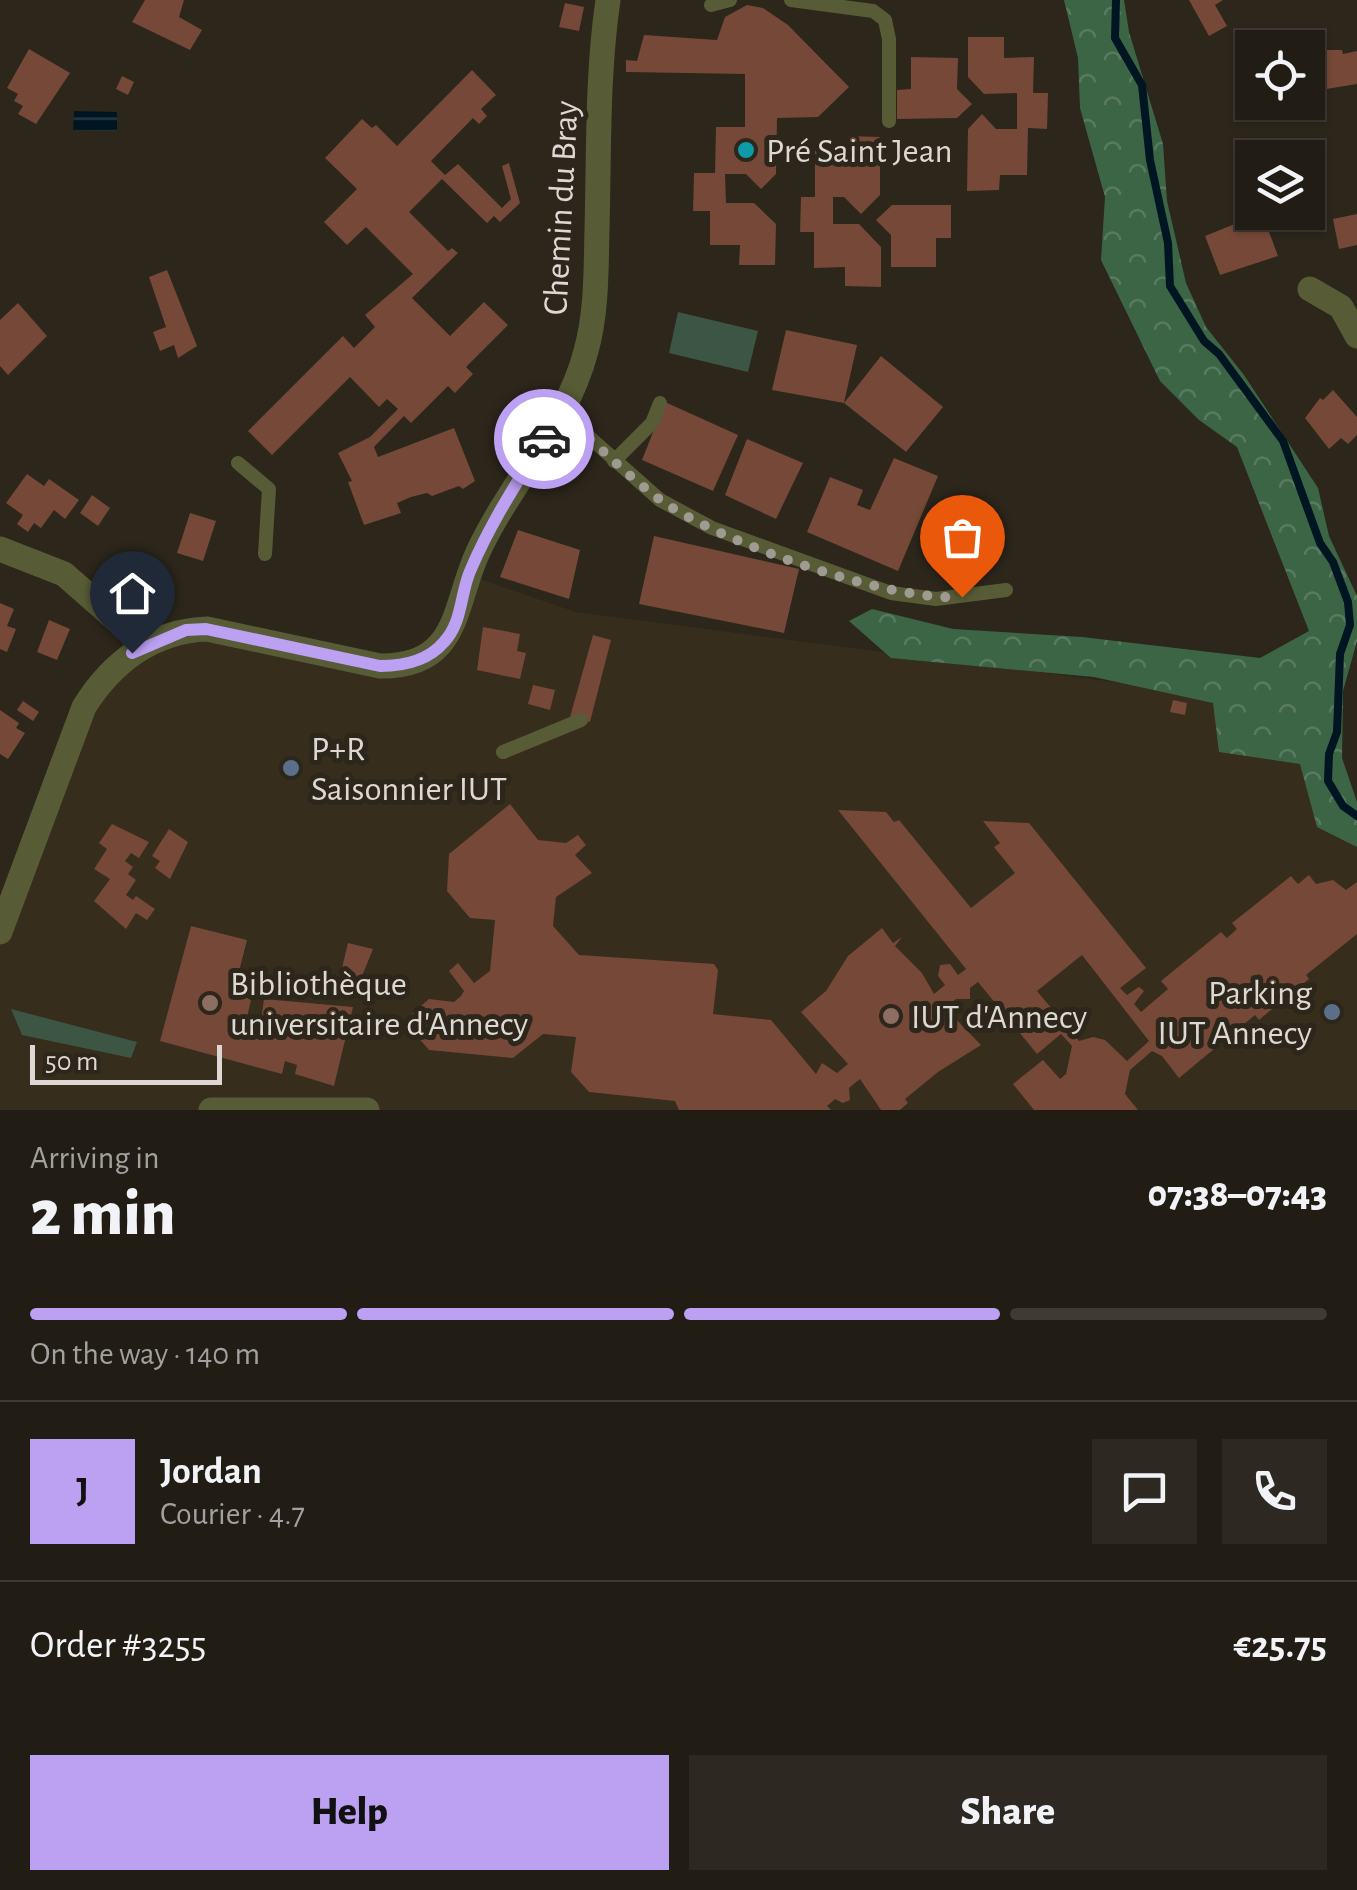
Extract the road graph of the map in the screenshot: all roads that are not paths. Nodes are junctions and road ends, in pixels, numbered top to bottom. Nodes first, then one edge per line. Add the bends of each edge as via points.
1 (608, 0) edge
2 (730, 0) edge
3 (792, 0) edge
4 (711, 6) dead end
5 (889, 121) dead end
6 (1310, 289) dead end
7 (1357, 336) edge
8 (660, 403) dead end
9 (561, 412) junction
10 (614, 461) junction
11 (238, 463) dead end
12 (0, 549) edge
13 (265, 554) dead end
14 (1006, 590) dead end
15 (145, 646) junction
16 (581, 720) dead end
17 (503, 752) dead end
18 (0, 932) edge
19 (211, 1110) edge
20 (367, 1110) edge

1 - 9 street, Chemin du Bray via 595,299 587,349
2 - 4 lane
3 - 5 lane via 873,11 885,20
6 - 7 street via 1341,307
8 - 10 lane via 652,423
9 - 10 lane
9 - 15 street, Chemin du Bray via 481,546 459,617 445,642 426,655 404,666 380,666 206,629
10 - 14 lane via 660,500 712,528 891,593 936,599
11 - 13 lane via 269,489
12 - 15 street via 64,574
15 - 18 street, Chemin du Bray via 107,675
16 - 17 lane
19 - 20 street

